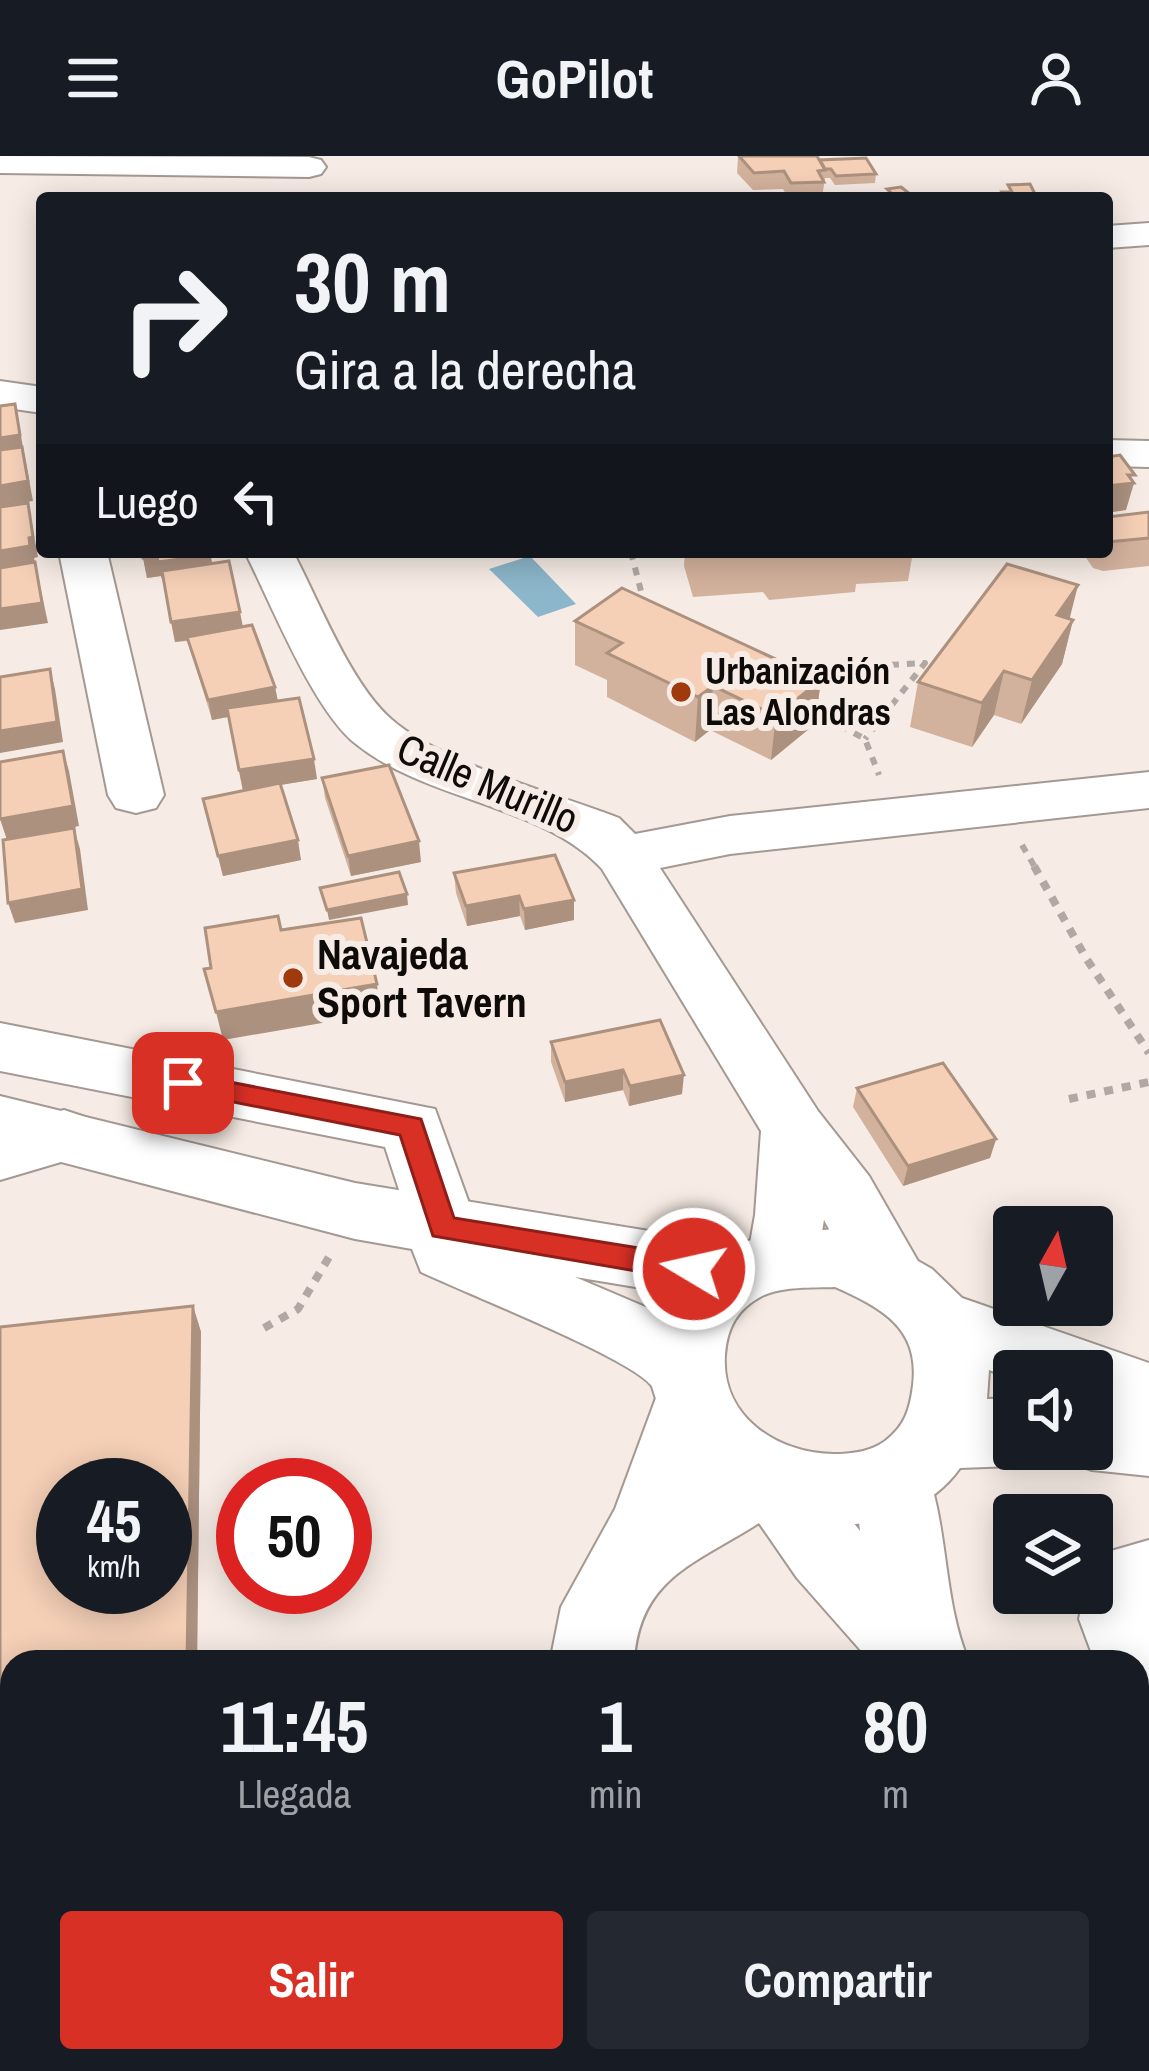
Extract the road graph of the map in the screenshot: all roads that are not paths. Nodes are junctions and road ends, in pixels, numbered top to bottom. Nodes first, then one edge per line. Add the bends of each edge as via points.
1 (0, 163) edge
2 (308, 174) edge
3 (1149, 234) edge
4 (1113, 237) edge
5 (0, 394) edge
6 (36, 399) edge
7 (84, 558) edge
8 (272, 558) edge
9 (1149, 790) edge
10 (136, 795) dead end
11 (623, 856) junction
12 (0, 1047) edge
13 (32, 1128) edge
14 (794, 1129) junction
15 (0, 1154) edge
16 (443, 1228) junction
17 (342, 1233) junction
18 (759, 1268) junction
19 (914, 1298) junction
20 (1034, 1350) edge
21 (1113, 1383) edge
22 (687, 1384) junction
23 (1149, 1396) edge
24 (1113, 1438) edge
25 (1149, 1442) edge
26 (949, 1449) edge
27 (770, 1480) junction
28 (631, 1560) junction
29 (1149, 1578) edge
30 (592, 1650) edge
31 (916, 1650) edge
32 (923, 1650) edge
33 (1134, 1650) edge

1 - 2 street
3 - 4 street
5 - 6 street
7 - 10 street
8 - 11 street, Calle Murillo via 337,683 371,730 422,763 599,831
9 - 11 street via 730,836
11 - 14 street, Calle Murillo
12 - 16 street via 412,1127
13 - 15 street
13 - 17 street
14 - 18 street via 790,1215
14 - 19 street, Calle Murillo
16 - 17 street
16 - 18 street
17 - 22 street via 646,1341
18 - 19 street via 838,1258
18 - 22 street via 709,1297 692,1324
19 - 20 street
19 - 26 street via 950,1349
21 - 23 street
22 - 27 street via 718,1445
22 - 28 street via 665,1486
24 - 25 street
26 - 27 street via 812,1491
26 - 32 street
27 - 28 street
27 - 31 street
28 - 30 street via 593,1621
29 - 33 street via 1133,1580 1122,1598 1118,1620

